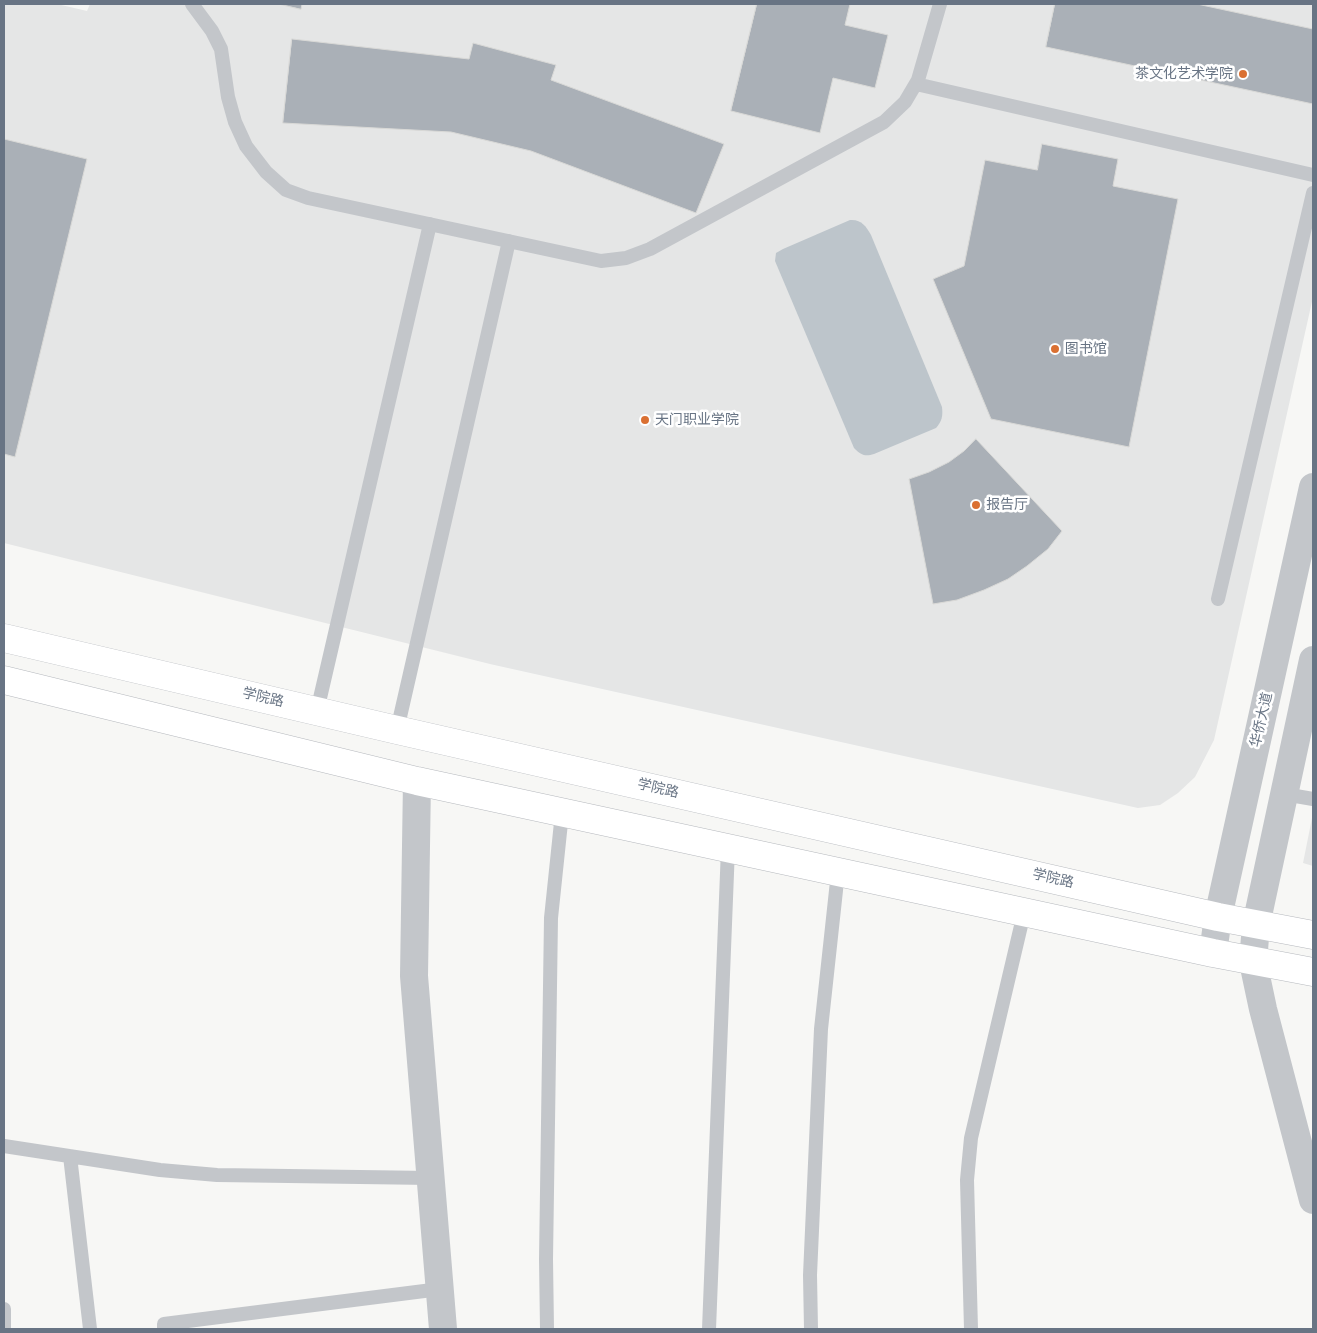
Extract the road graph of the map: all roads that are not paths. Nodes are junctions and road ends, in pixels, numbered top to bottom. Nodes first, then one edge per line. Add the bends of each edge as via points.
1 (192, 4) edge
2 (940, 4) edge
3 (916, 84) junction
4 (1313, 175) edge
5 (1313, 193) edge
6 (430, 224) junction
7 (509, 241) junction
8 (1313, 487) edge
9 (1218, 599) dead end
10 (4, 638) edge
11 (1313, 660) edge
12 (4, 680) edge
13 (316, 711) junction
14 (397, 730) junction
15 (417, 781) junction
16 (1284, 794) junction
17 (1313, 799) edge
18 (562, 813) junction
19 (728, 848) junction
20 (838, 872) junction
21 (1024, 913) junction
22 (1218, 916) junction
23 (1256, 925) junction
24 (1313, 935) edge
25 (1212, 953) junction
26 (1253, 962) junction
27 (1313, 972) edge
28 (4, 1146) edge
29 (70, 1156) junction
30 (431, 1178) junction
31 (1313, 1200) edge
32 (440, 1289) junction
33 (4, 1309) edge
34 (4, 1329) edge
35 (90, 1329) edge
36 (164, 1329) edge
37 (444, 1329) edge
38 (548, 1329) edge
39 (709, 1329) edge
40 (810, 1329) edge
41 (971, 1329) edge

1 - 6 lane via 221,49 235,122 246,146 266,172 286,190 308,198
2 - 3 lane
3 - 4 lane
3 - 7 lane via 905,102 884,122 650,249 626,258 601,261
5 - 9 lane
6 - 7 lane
6 - 13 lane
7 - 14 lane
8 - 22 street, 华侨大道
10 - 13 main road, 学院路
11 - 16 street
12 - 15 main road
13 - 14 main road, 学院路
14 - 22 main road, 学院路
15 - 18 main road
15 - 30 street via 414,976
16 - 17 lane
16 - 23 street
18 - 19 main road
18 - 38 lane via 551,918 546,1258
19 - 20 main road
19 - 39 lane
20 - 21 main road
20 - 40 lane via 821,1029
21 - 25 main road
21 - 41 lane via 971,1138 967,1180
22 - 23 main road, 学院路
22 - 25 street, 华侨大道
23 - 24 main road, 学院路
23 - 26 street
25 - 26 main road
26 - 27 main road
26 - 31 street
28 - 29 lane
29 - 30 lane via 217,1175
29 - 35 lane
30 - 32 street
32 - 36 lane via 164,1324
32 - 37 street
33 - 34 lane

